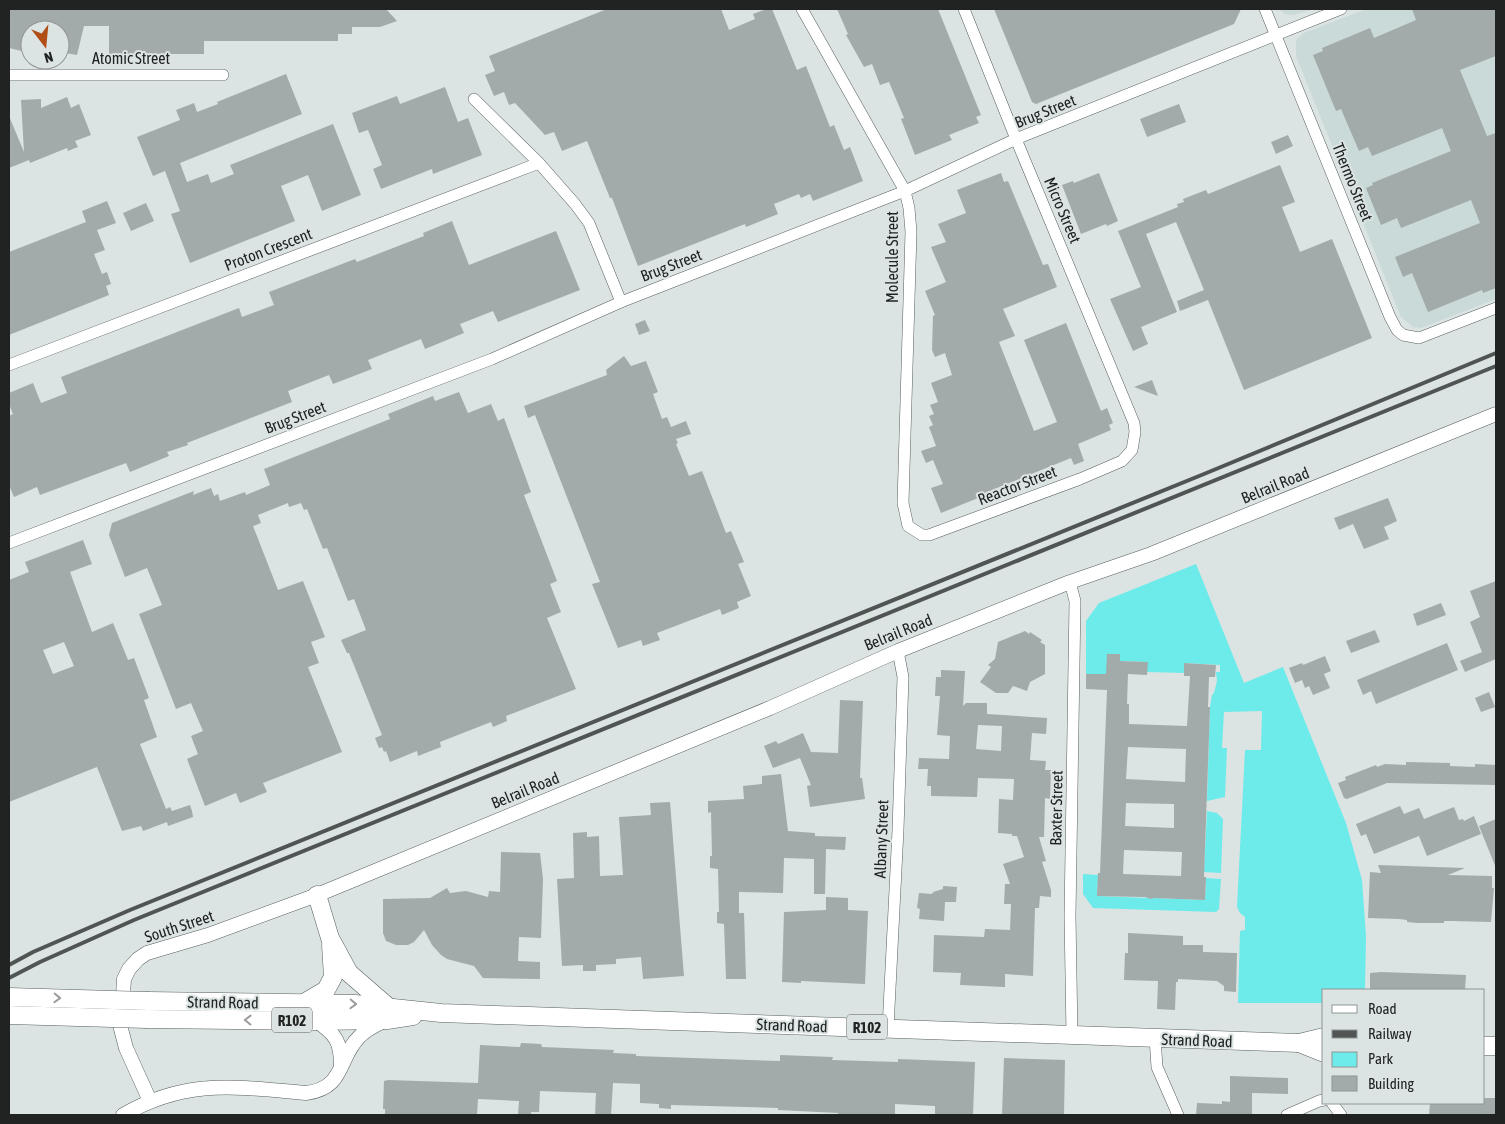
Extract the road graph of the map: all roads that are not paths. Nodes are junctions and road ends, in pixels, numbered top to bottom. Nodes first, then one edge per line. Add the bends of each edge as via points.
1 (802, 9) edge
2 (964, 9) edge
3 (1265, 9) edge
4 (1341, 9) edge
5 (1275, 35) junction
6 (9, 75) edge
7 (223, 75) dead end
8 (474, 99) dead end
9 (1016, 140) junction
10 (539, 163) junction
11 (905, 191) junction
12 (621, 302) junction
13 (1496, 308) edge
14 (9, 365) edge
15 (1496, 414) edge
16 (1134, 423) joint
17 (902, 502) joint
18 (9, 544) edge
19 (1070, 582) junction
20 (898, 651) junction
21 (317, 895) junction
22 (330, 938) junction
23 (9, 997) edge
24 (304, 1003) junction
25 (387, 1013) junction
26 (9, 1015) edge
27 (316, 1021) junction
28 (888, 1028) junction
29 (1072, 1035) junction
30 (1322, 1037) edge
31 (1155, 1038) junction
32 (1299, 1043) junction
33 (1322, 1052) edge
34 (342, 1066) junction
35 (1322, 1100) edge
36 (150, 1101) junction
37 (1333, 1104) edge
38 (123, 1115) edge
39 (1178, 1115) edge
40 (1286, 1115) edge
41 (1341, 1115) edge

1 - 11 street, Molecule Street
2 - 9 street, Micro Street
3 - 5 street, Thermo Street
4 - 5 street, Brug Street
5 - 9 street, Brug Street
5 - 13 street, Thermo Street via 1397,330 1403,335 1419,338
6 - 7 street, Atomic Street
8 - 10 street
9 - 11 street, Brug Street
9 - 16 street, Micro Street
10 - 12 street via 589,223
10 - 14 street, Proton Crescent
11 - 12 street, Brug Street
11 - 17 street, Molecule Street via 911,232
12 - 18 street, Brug Street via 492,359
15 - 19 street, Belrail Road via 1151,554
16 - 17 street, Reactor Street via 1132,450 1122,460 939,532 922,535 912,530 906,521
19 - 20 street, Belrail Road
19 - 29 street, Baxter Street via 1075,600 1070,916
20 - 21 street, Belrail Road via 770,708
20 - 28 street, Albany Street via 903,677
21 - 22 main road
21 - 36 street, South Street via 208,935 147,953 138,959 124,979 121,1028 126,1048
22 - 24 main road via 333,977 326,990
22 - 25 main road via 349,973
23 -> 24 main road, Strand Road / R102, bridge
24 -> 25 main road, Strand Road / R102
25 - 27 main road, Strand Road / R102
25 - 28 main road, Strand Road / R102
25 - 34 street via 359,1036
27 -> 26 main road, Strand Road / R102, bridge
27 - 34 street via 330,1030 340,1044
28 - 29 main road, Strand Road / R102
29 - 31 main road, Strand Road / R102
30 - 32 main road, Strand Road / R102
31 - 32 main road, Strand Road / R102
31 - 39 street via 1157,1068
32 - 33 main road, Strand Road / R102
34 - 36 street via 334,1080 318,1091 214,1087 177,1092
35 - 40 street
36 - 38 street
37 - 41 street

